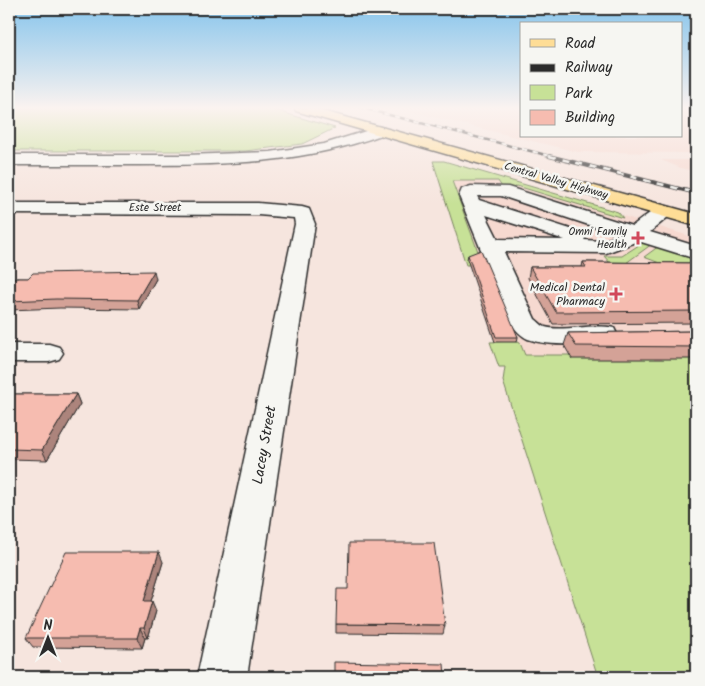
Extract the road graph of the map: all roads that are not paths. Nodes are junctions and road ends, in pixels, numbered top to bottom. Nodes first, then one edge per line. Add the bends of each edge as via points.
1 (358, 140) edge
2 (411, 140) edge
3 (9, 160) edge
4 (472, 204) junction
5 (9, 208) edge
6 (665, 212) junction
7 (302, 213) joint
8 (696, 220) edge
9 (637, 233) junction
10 (490, 245) junction
11 (606, 247) junction
12 (696, 253) edge
13 (627, 334) edge
14 (9, 352) edge
15 (49, 353) dead end
16 (222, 677) edge

1 - 3 street via 281,156 234,160
2 - 6 main road, Central Valley Highway
4 - 9 street via 468,193 471,191 502,192
4 - 10 street
4 - 11 street
5 - 7 street, Este Street via 258,209
6 - 8 main road, Central Valley Highway
6 - 9 street
7 - 16 street, Lacey Street via 305,224
9 - 11 street
9 - 12 street
10 - 11 street
10 - 13 street via 524,323 537,333
14 - 15 street

